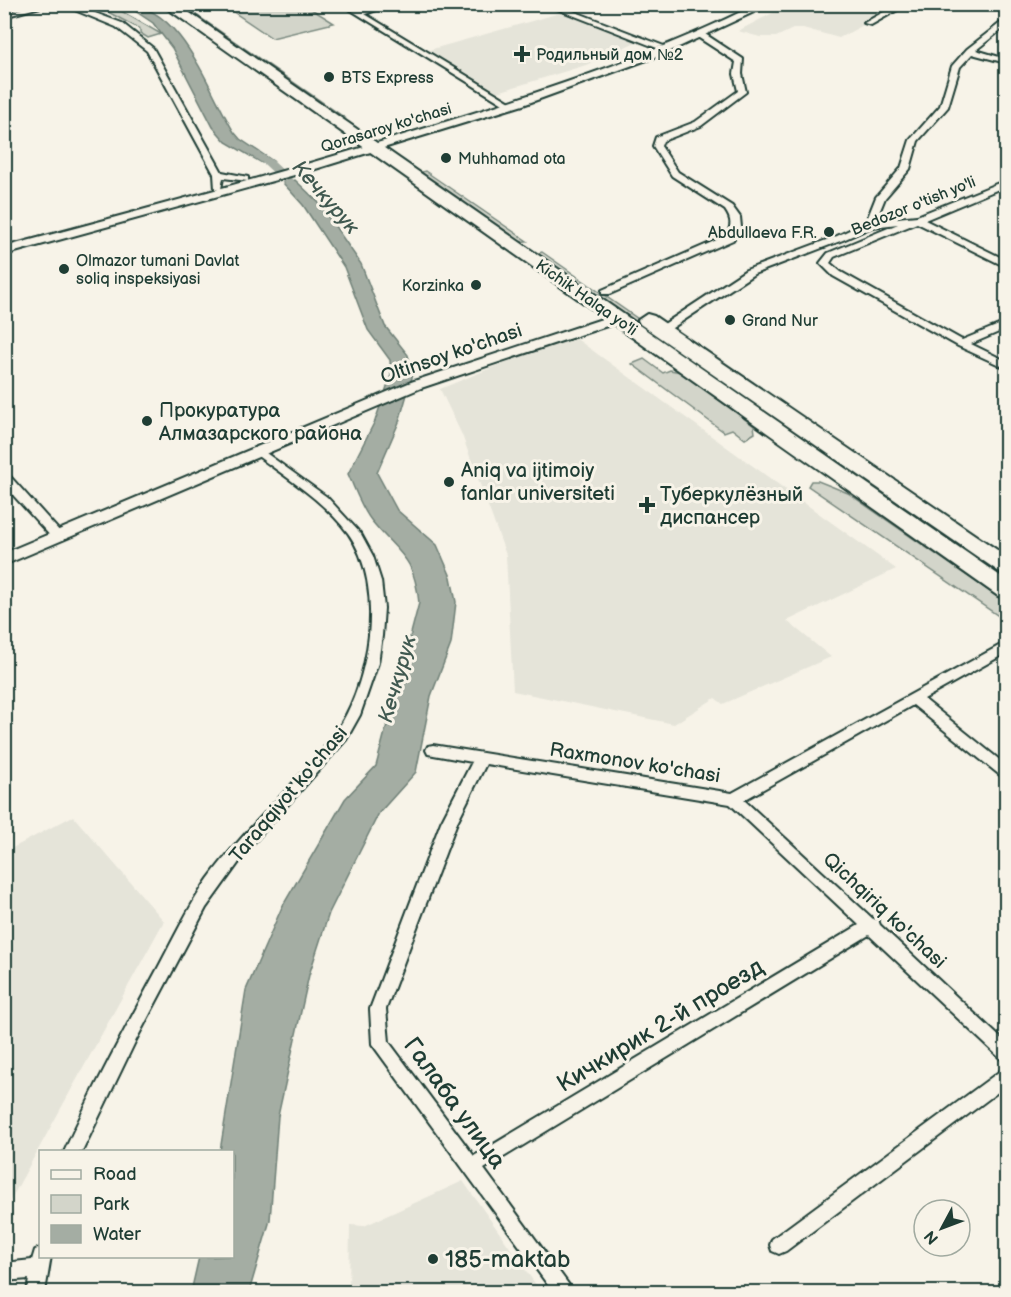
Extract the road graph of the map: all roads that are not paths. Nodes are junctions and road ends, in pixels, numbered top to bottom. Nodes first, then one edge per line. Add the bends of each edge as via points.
1 (48, 4) edge
2 (63, 4) edge
3 (167, 4) edge
4 (188, 4) edge
5 (344, 4) edge
6 (391, 4) edge
7 (547, 4) edge
8 (752, 4) edge
9 (766, 4) edge
10 (905, 4) edge
11 (578, 9) edge
12 (359, 13) junction
13 (4, 15) edge
14 (868, 23) dead end
15 (1006, 23) edge
16 (702, 36) junction
17 (660, 46) junction
18 (970, 51) junction
19 (1006, 61) edge
20 (508, 103) junction
21 (381, 145) junction
22 (271, 175) junction
23 (218, 181) junction
24 (1006, 183) edge
25 (917, 219) junction
26 (870, 224) junction
27 (4, 246) edge
28 (530, 248) junction
29 (4, 251) edge
30 (1006, 264) edge
31 (606, 292) junction
32 (617, 318) junction
33 (1006, 325) edge
34 (662, 330) junction
35 (962, 344) junction
36 (1006, 365) edge
37 (259, 452) junction
38 (4, 477) edge
39 (910, 500) junction
40 (890, 510) junction
41 (58, 537) junction
42 (4, 560) edge
43 (1006, 566) edge
44 (1006, 591) edge
45 (1006, 646) edge
46 (915, 699) junction
47 (432, 750) dead end
48 (481, 759) junction
49 (1006, 772) edge
50 (734, 799) junction
51 (872, 926) junction
52 (1006, 1053) edge
53 (1006, 1076) edge
54 (74, 1150) edge
55 (472, 1167) junction
56 (779, 1245) dead end
57 (41, 1263) edge
58 (4, 1272) edge
59 (36, 1293) edge
60 (564, 1293) edge

1 - 13 street
2 - 23 street via 119,25 150,50
3 - 21 highway, Kichik Halqa yo'li
4 - 21 highway, Kichik Halqa yo'li
5 - 12 street
6 - 12 street
7 - 11 street
8 - 17 main road, Qorasaroy ko'chasi
9 - 16 main road, Qorasaroy ko'chasi
10 - 14 street
11 - 17 street
12 - 20 street
15 - 18 street
16 - 20 main road, Qorasaroy ko'chasi
16 - 31 street via 740,61 742,92 698,124 659,139 657,146 674,173 732,211 737,222 734,233
17 - 20 main road, Qorasaroy ko'chasi
18 - 19 street
18 - 26 street via 956,66 944,108 914,140 905,169 881,197
20 - 21 main road, Qorasaroy ko'chasi
21 - 22 main road, Qorasaroy ko'chasi
21 - 28 highway, Kichik Halqa yo'li
22 - 23 main road, Qorasaroy ko'chasi
22 - 29 main road, Qorasaroy ko'chasi
23 - 27 main road, Qorasaroy ko'chasi
24 - 25 street, Bedozor o'tish yo'li
25 - 26 street
25 - 30 street
25 - 35 street, Bedozor o'tish yo'li via 825,261 830,269
26 - 34 street via 750,272
28 - 31 highway, Kichik Halqa yo'li
28 - 32 highway, Kichik Halqa yo'li
31 - 34 highway, Kichik Halqa yo'li
32 - 37 main road, Oltinsoy ko'chasi via 416,385
32 - 40 highway, Kichik Halqa yo'li
33 - 35 street
34 - 39 highway, Kichik Halqa yo'li
35 - 36 street
37 - 41 main road, Oltinsoy ko'chasi
37 - 54 street, Taraqqiyot ko'chasi via 330,506 366,552 377,601 370,664 356,708 339,738 248,839 206,894 117,1056
38 - 41 street
39 - 40 highway
39 - 43 highway, Kichik Halqa yo'li
40 - 44 highway, Kichik Halqa yo'li
41 - 42 main road, Oltinsoy ko'chasi
45 - 46 street, Raxmonov ko'chasi
46 - 49 street
46 - 50 street, Raxmonov ko'chasi
47 - 48 street, Raxmonov ko'chasi
48 - 50 street, Raxmonov ko'chasi
48 - 55 street, Галаба улица via 449,822 378,1009 381,1044
50 - 51 street, Qichqiriq ko'chasi
51 - 52 street, Qichqiriq ko'chasi
51 - 55 street, Кичкирик 2-й проезд
53 - 56 street
55 - 60 street, Галаба улица
57 - 58 street
57 - 59 street

